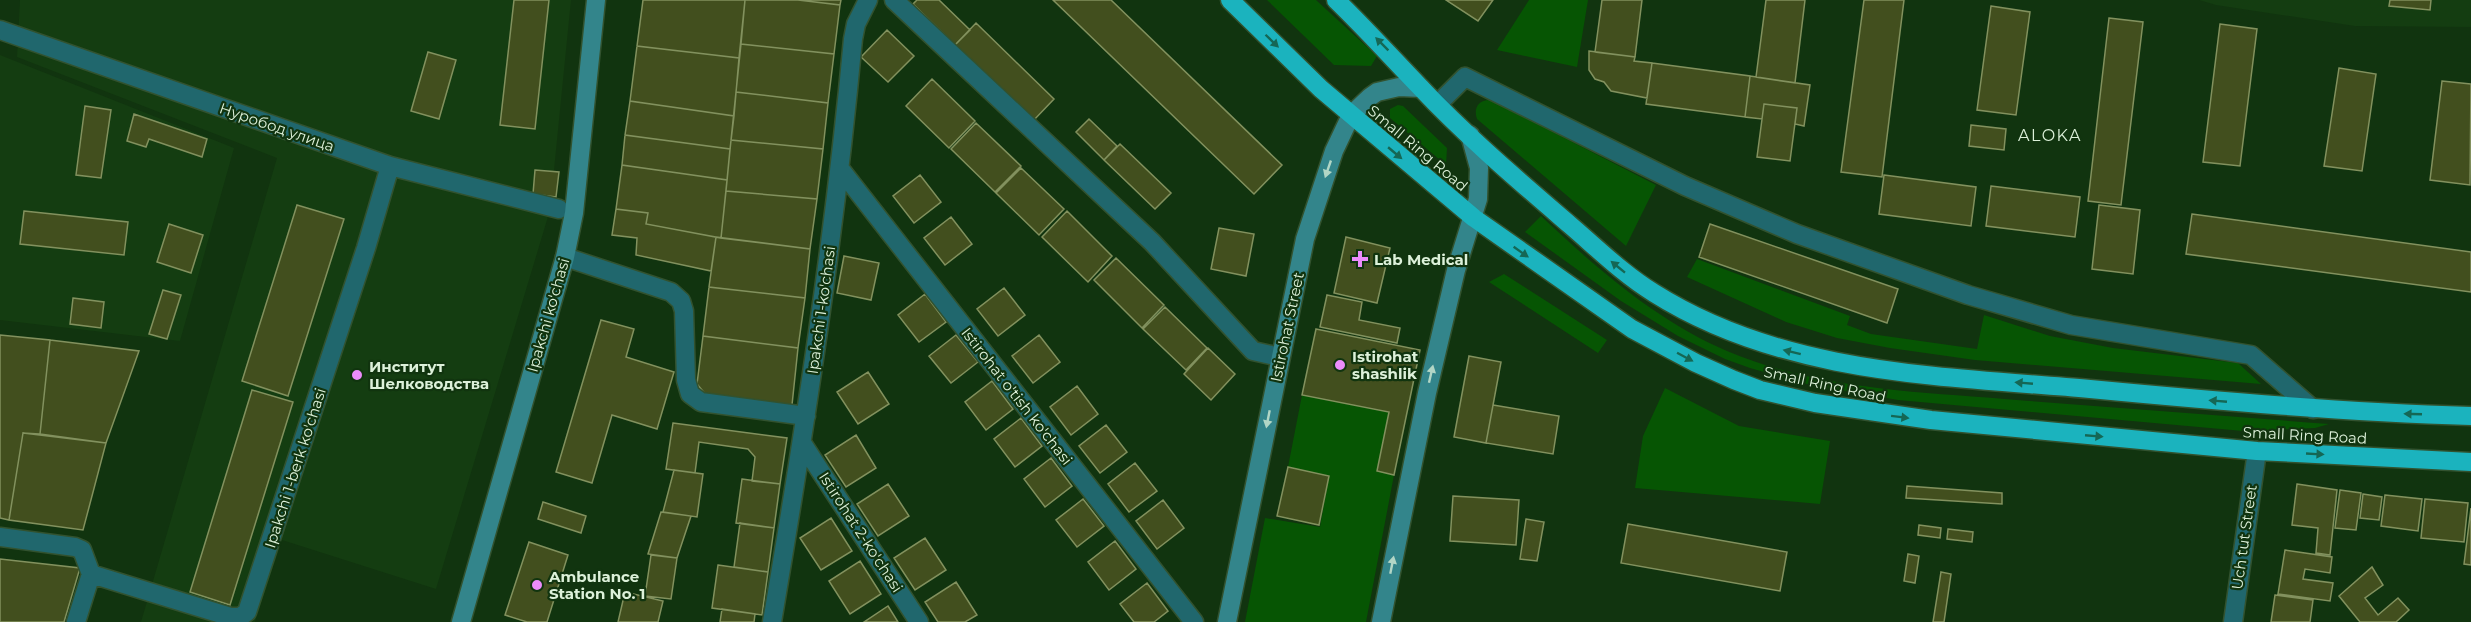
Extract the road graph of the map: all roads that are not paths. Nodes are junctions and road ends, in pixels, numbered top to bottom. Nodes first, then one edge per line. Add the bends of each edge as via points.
1 (596, 0) edge
2 (868, 0) edge
3 (894, 0) edge
4 (1230, 0) edge
5 (1336, 0) edge
6 (0, 30) edge
7 (1421, 88) junction
8 (1438, 104) junction
9 (1351, 115) junction
10 (1470, 135) junction
11 (390, 166) junction
12 (841, 170) junction
13 (559, 209) dead end
14 (1473, 218) junction
15 (565, 258) junction
16 (1280, 357) junction
17 (2313, 409) junction
18 (806, 416) junction
19 (2471, 416) edge
20 (802, 443) junction
21 (2257, 451) junction
22 (2471, 462) edge
23 (0, 537) edge
24 (91, 574) junction
25 (76, 622) edge
26 (461, 622) edge
27 (772, 622) edge
28 (919, 622) edge
29 (1194, 622) edge
30 (1227, 622) edge
31 (1381, 622) edge
32 (2233, 622) edge

1 - 15 main road, Ipakchi ko'chasi via 574,213
2 - 12 street, Ipakchi 1-ko'chasi via 853,39
3 - 16 street via 1152,242 1253,351
4 -> 9 highway, Small Ring Road
7 -> 5 highway, Small Ring Road
6 - 11 street, Нуробод улица
7 - 8 highway, Small Ring Road
7 - 9 main road, Istirohat Street via 1377,92
8 - 10 highway, Small Ring Road
8 - 17 street via 1465,77 1684,186 1797,234 1968,295 2071,325 2251,355
9 -> 14 highway, Small Ring Road
9 -> 16 main road, Istirohat Street via 1334,151 1305,239
10 - 14 main road via 1478,156 1480,180
17 -> 10 highway, Small Ring Road via 1895,371 1796,353 1744,338 1685,311 1629,276
11 - 13 street, Нуробод улица
11 - 24 street, Ipakchi 1-berk ko'chasi via 247,612 231,617
12 - 18 street, Ipakchi 1-ko'chasi
12 - 29 street, Istirohat o'tish ko'chasi
14 -> 21 highway, Small Ring Road via 1632,329 1696,363 1760,390 1888,416
31 -> 14 main road via 1427,393 1456,270
15 - 18 street via 671,292 681,301 686,380 690,394 701,402
15 - 26 main road, Ipakchi ko'chasi
16 -> 30 main road, Istirohat Street
19 -> 17 highway, Small Ring Road
18 - 20 street, Ipakchi 1-ko'chasi
20 - 27 street, Ipakchi 1-ko'chasi
20 - 28 street, Istirohat 2-ko'chasi
21 -> 22 highway, Small Ring Road
21 - 32 street, Uch tut Street
23 - 24 street via 75,547 87,558
24 - 25 street

